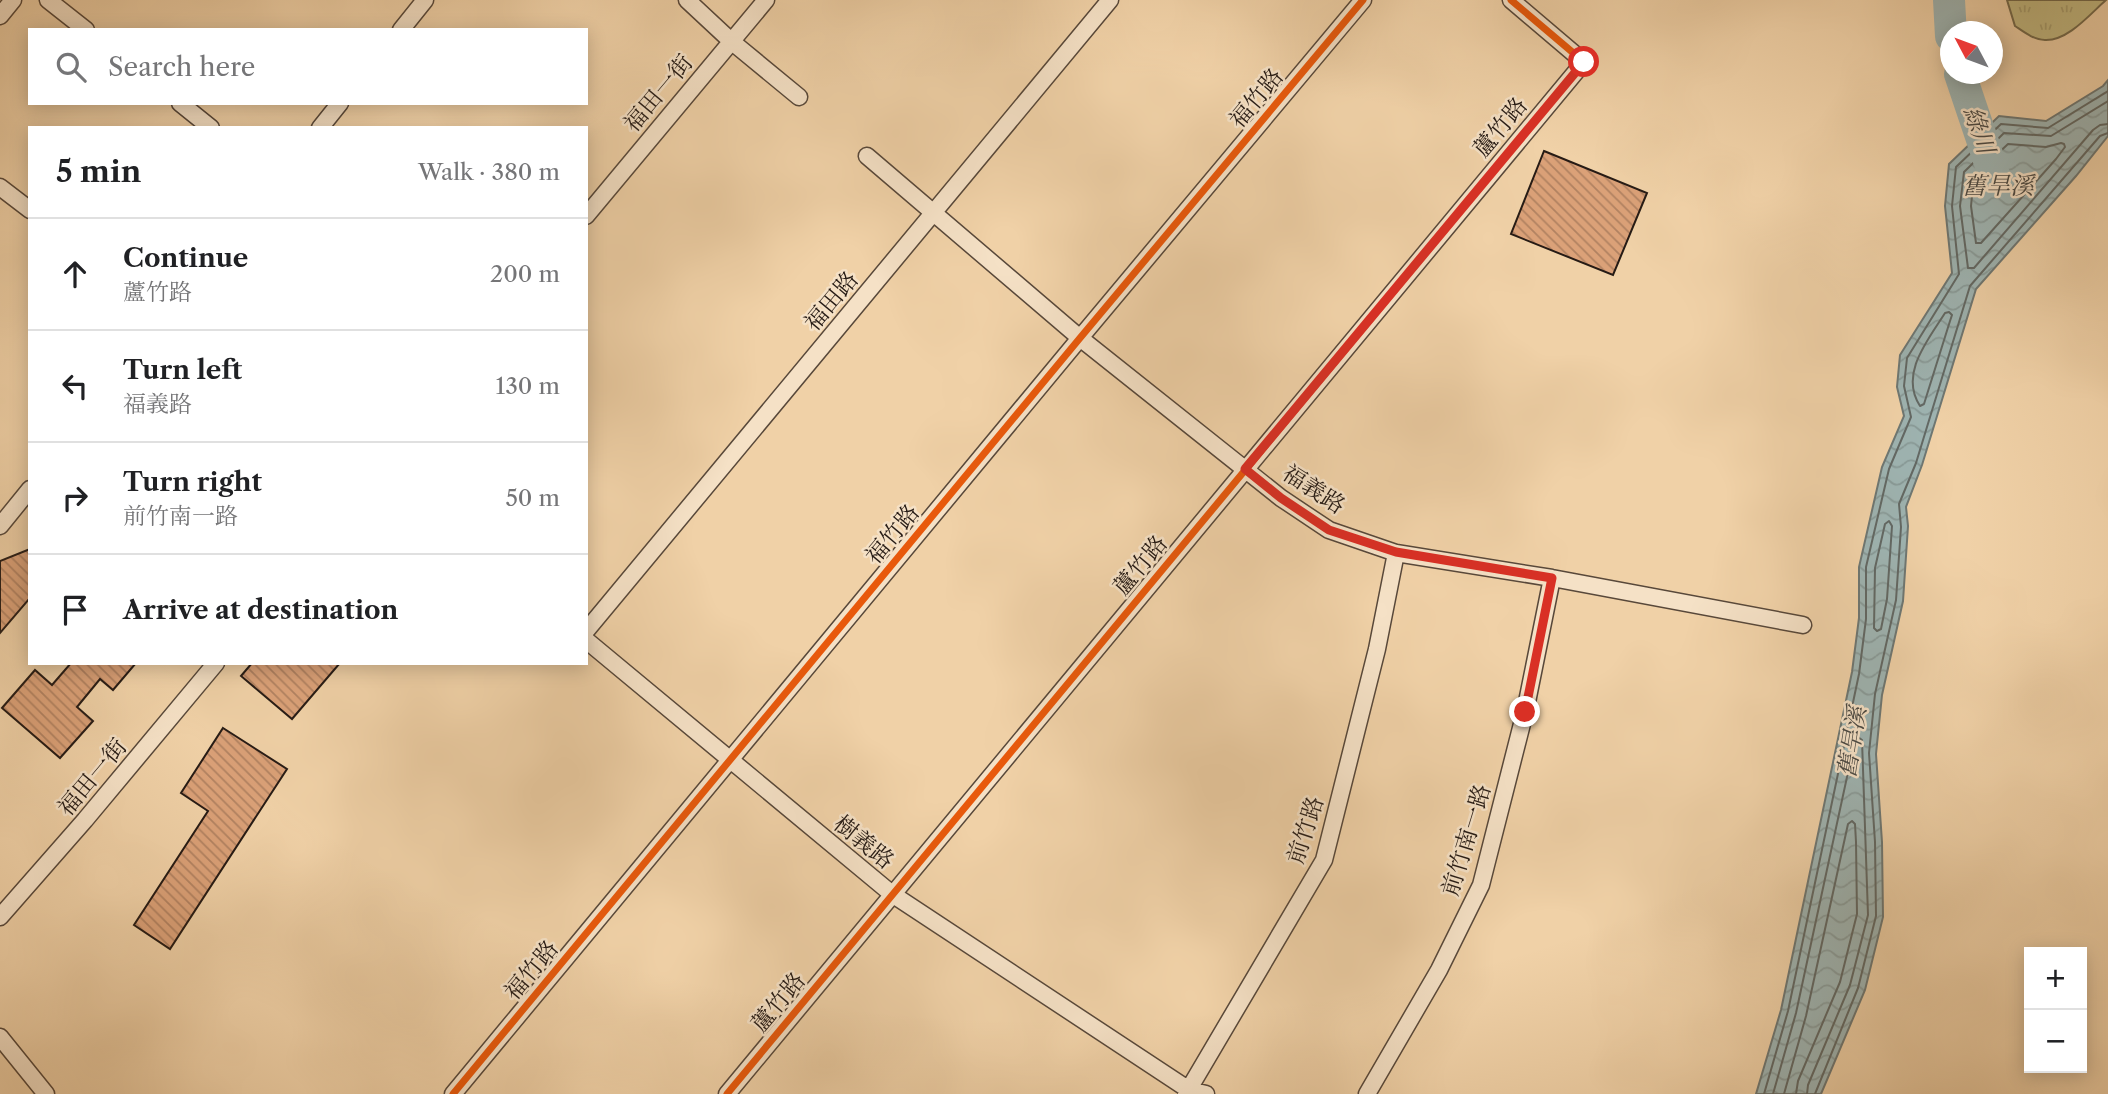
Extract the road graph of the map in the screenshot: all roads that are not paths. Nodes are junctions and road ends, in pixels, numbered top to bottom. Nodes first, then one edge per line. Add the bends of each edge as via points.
1 (13, 0) edge
2 (48, 0) edge
3 (425, 0) edge
4 (687, 0) edge
5 (766, 0) edge
6 (1110, 0) edge
7 (1363, 0) edge
8 (1511, 0) edge
9 (0, 16) edge
10 (83, 28) edge
11 (403, 28) edge
12 (731, 41) junction
13 (799, 97) dead end
14 (182, 105) edge
15 (338, 105) edge
16 (209, 126) edge
17 (322, 126) edge
18 (867, 156) dead end
19 (0, 187) edge
20 (28, 208) edge
21 (588, 214) edge
22 (933, 214) junction
23 (1080, 338) junction
24 (1245, 469) junction
25 (28, 491) edge
26 (0, 526) edge
27 (1396, 552) junction
28 (1552, 578) junction
29 (1803, 625) dead end
30 (588, 629) edge
31 (588, 642) edge
32 (214, 665) edge
33 (730, 761) junction
34 (892, 894) junction
35 (0, 917) edge
36 (0, 1037) edge
37 (1188, 1092) edge
38 (46, 1094) edge
39 (453, 1094) edge
40 (727, 1094) edge
41 (1206, 1094) edge
42 (1367, 1094) edge

1 - 9 street
2 - 10 street
3 - 11 street
4 - 12 street
5 - 12 street, 福田一街
6 - 22 street, 福田路
7 - 23 street, 福竹路
8 - 24 street, 蘆竹路 via 1584,62
12 - 13 street
12 - 21 street, 福田一街
14 - 16 street
15 - 17 street
18 - 22 street, 福義路
19 - 20 street
22 - 23 street, 福義路
22 - 30 street, 福田路
23 - 24 street, 福義路
23 - 33 street, 福竹路
24 - 27 street, 福義路 via 1329,530
24 - 34 street, 蘆竹路
25 - 26 street
27 - 28 street, 福義路
27 - 37 street, 前竹路 via 1377,649 1324,860
28 - 29 street, 福義路
28 - 42 street, 前竹南一路 via 1525,712 1481,885 1439,971
31 - 33 street, 樹義路
32 - 35 street, 福田一街
33 - 34 street, 樹義路
33 - 39 street, 福竹路
34 - 37 street, 樹義路
34 - 40 street, 蘆竹路
36 - 38 street
37 - 41 street, 樹義路

